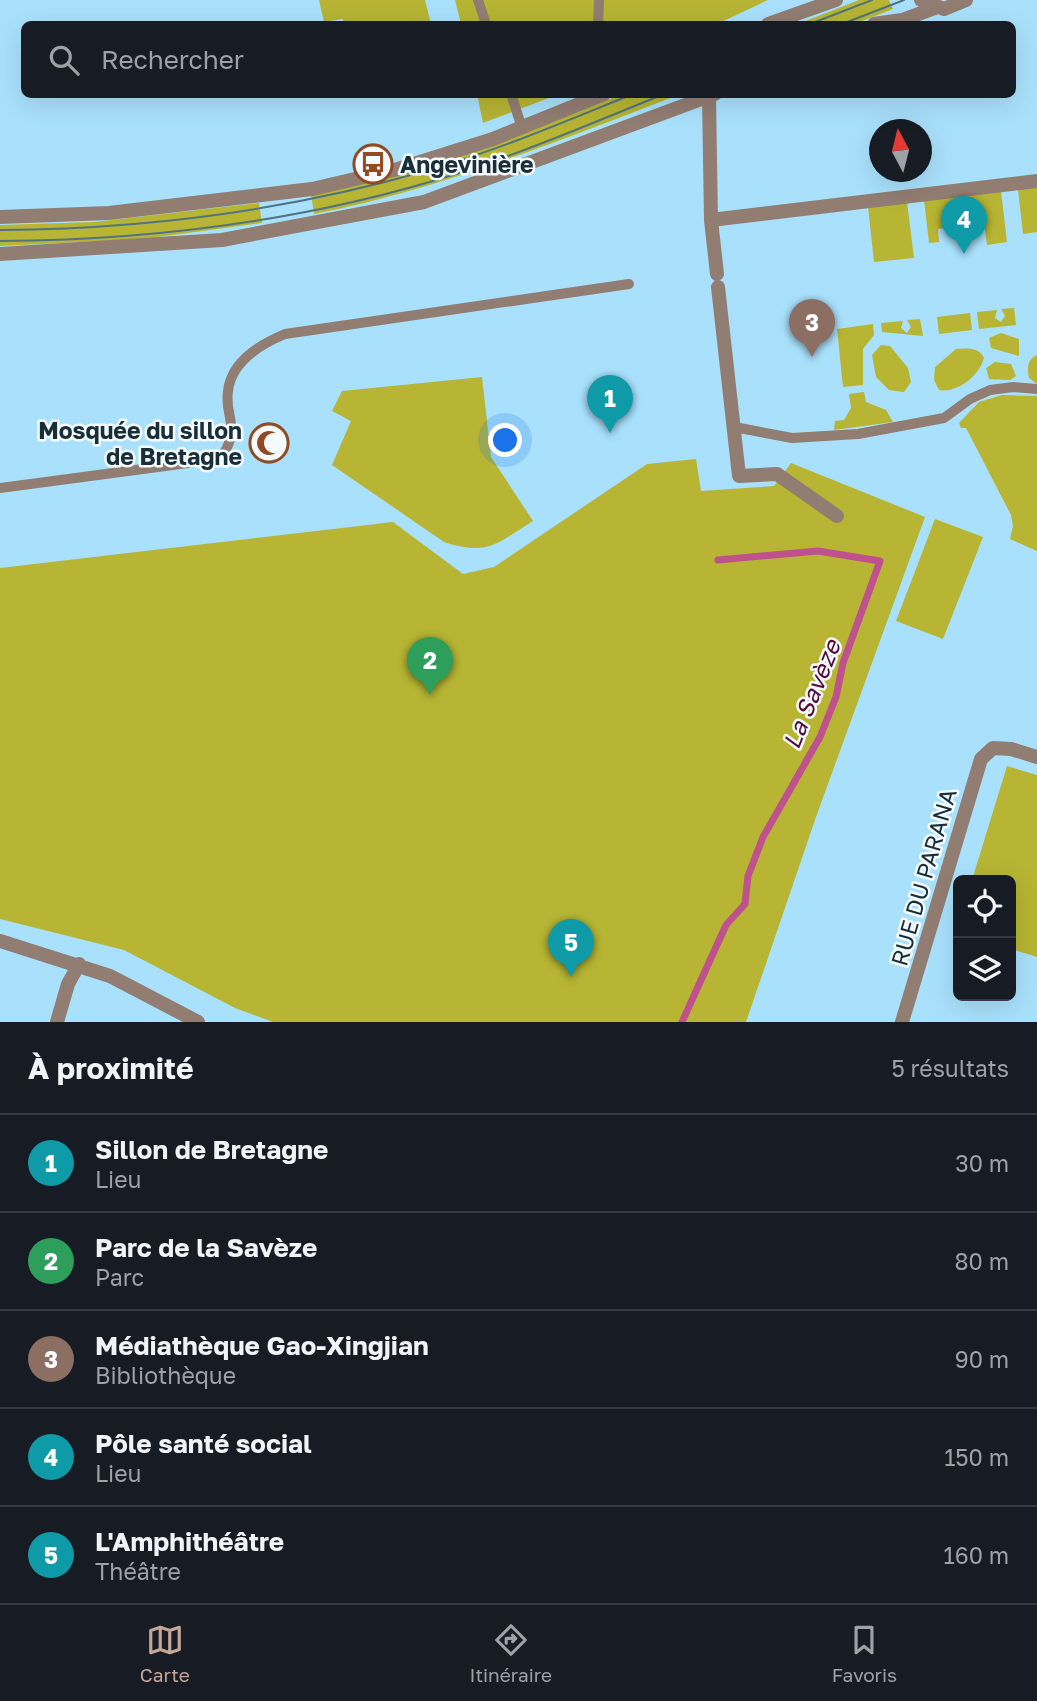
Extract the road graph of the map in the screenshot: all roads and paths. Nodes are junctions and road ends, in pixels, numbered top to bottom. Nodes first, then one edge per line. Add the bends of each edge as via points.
1 (478, 0) edge
2 (599, 0) edge
3 (836, 0) edge
4 (966, 0) edge
5 (928, 4) edge
6 (485, 21) edge
7 (598, 21) edge
8 (776, 21) edge
9 (895, 21) edge
10 (512, 98) edge
11 (594, 98) edge
12 (706, 98) edge
13 (712, 98) edge
14 (522, 128) junction
15 (1037, 181) edge
16 (0, 217) edge
17 (711, 220) junction
18 (0, 254) edge
19 (629, 284) dead end
20 (1037, 389) edge
21 (734, 427) junction
22 (0, 488) edge
23 (837, 516) dead end
24 (1037, 757) edge
25 (0, 942) edge
26 (79, 964) junction
27 (57, 1022) edge
28 (198, 1022) edge
29 (902, 1022) edge

1 - 6 lane
2 - 7 lane
3 - 8 street
4 - 5 street via 951,8
5 - 9 street
10 - 14 lane
11 - 14 street
12 - 18 street via 424,202 222,240
13 - 17 street
14 - 16 street via 398,169 312,188 109,213
15 - 17 street
17 - 21 street
19 - 22 lane via 285,334 254,351 233,375 227,391 233,431 223,455
20 - 21 lane via 990,390 944,418 858,434 792,438
21 - 23 street via 739,476 777,474
24 - 29 street, RUE DU PARANA via 1011,748 993,748 981,759
25 - 26 street
26 - 27 street
26 - 28 street

